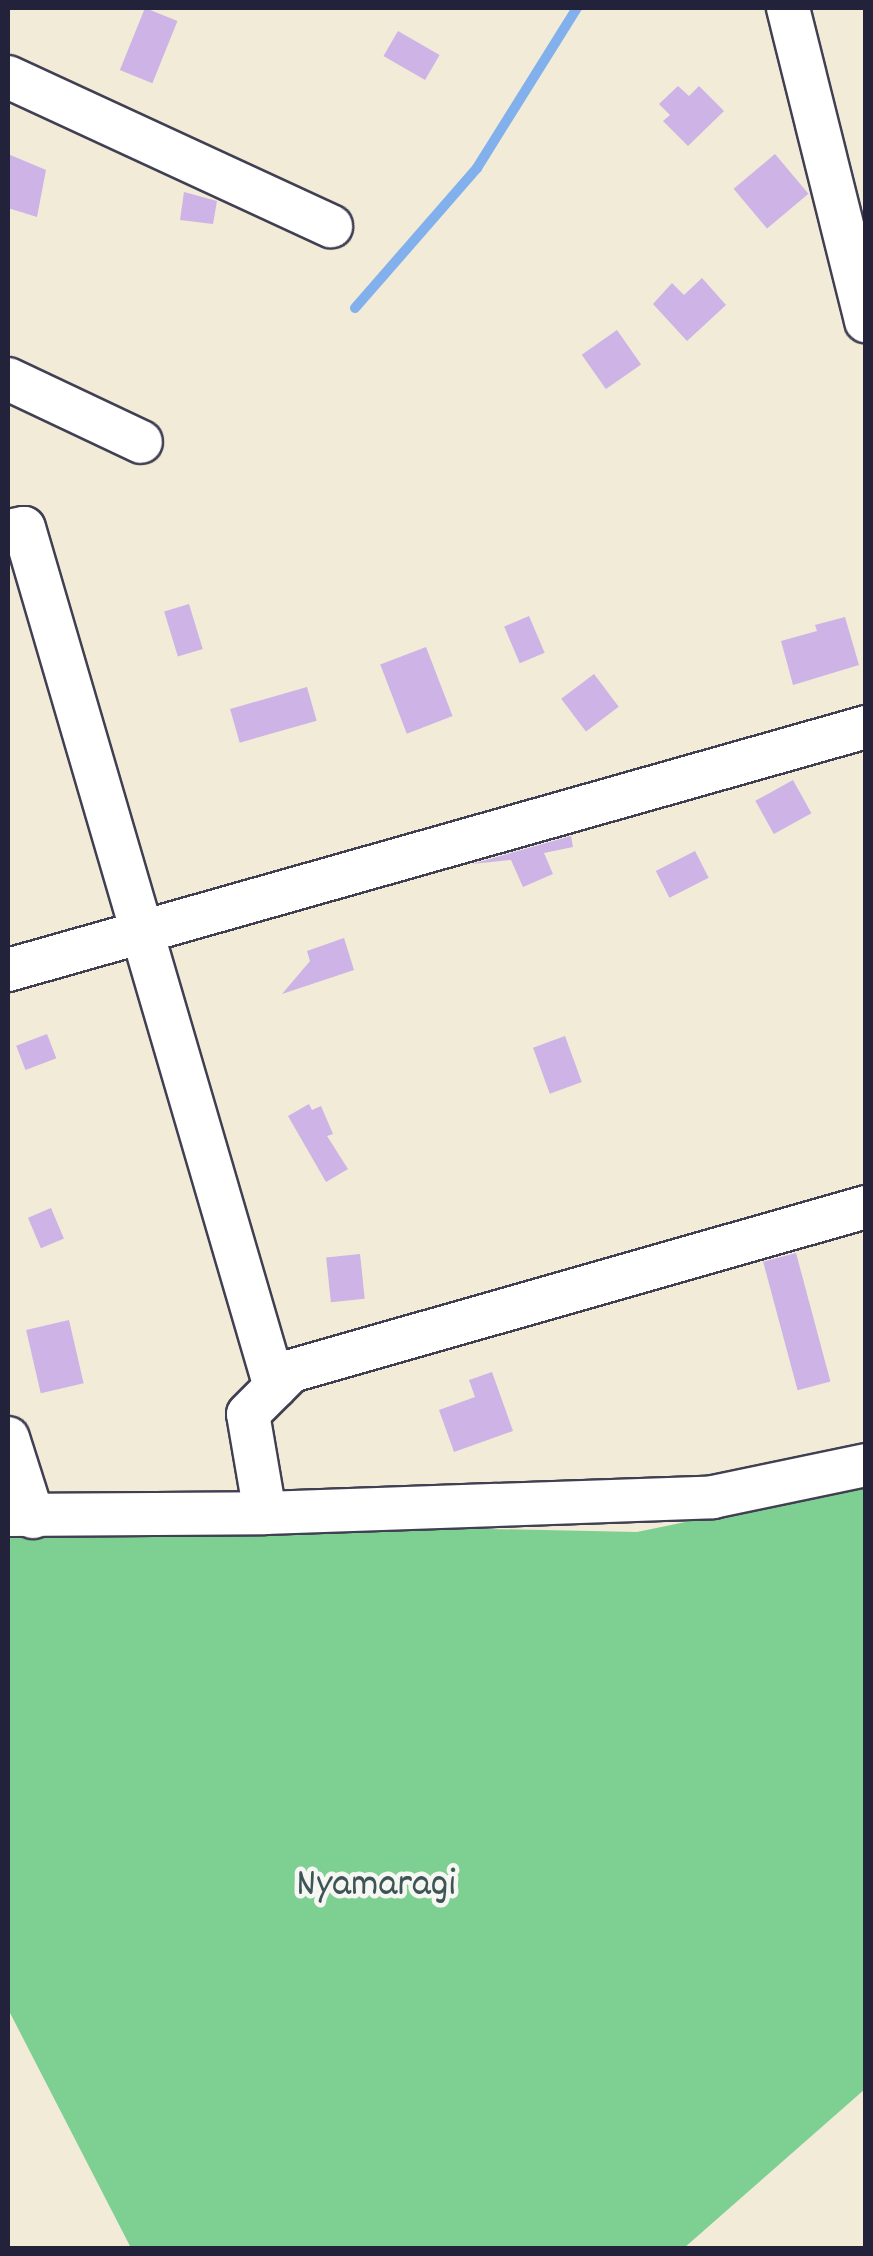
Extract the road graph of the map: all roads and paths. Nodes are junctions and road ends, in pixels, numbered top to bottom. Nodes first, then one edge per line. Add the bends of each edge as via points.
1 (788, 8) edge
2 (8, 77) edge
3 (332, 226) dead end
4 (859, 267) edge
5 (866, 321) edge
6 (8, 379) edge
7 (140, 442) dead end
8 (8, 531) edge
9 (866, 727) edge
10 (142, 931) junction
11 (8, 970) edge
12 (866, 1207) edge
13 (275, 1387) junction
14 (8, 1438) edge
15 (866, 1464) edge
16 (265, 1513) junction
17 (20, 1516) edge

1 - 4 street
2 - 3 street
4 - 5 street
6 - 7 street
8 - 10 street via 24,528
9 - 10 street
10 - 11 street
10 - 13 street
12 - 13 street via 291,1371
13 - 16 street via 248,1414
14 - 17 street
15 - 16 street via 713,1497
16 - 17 street

